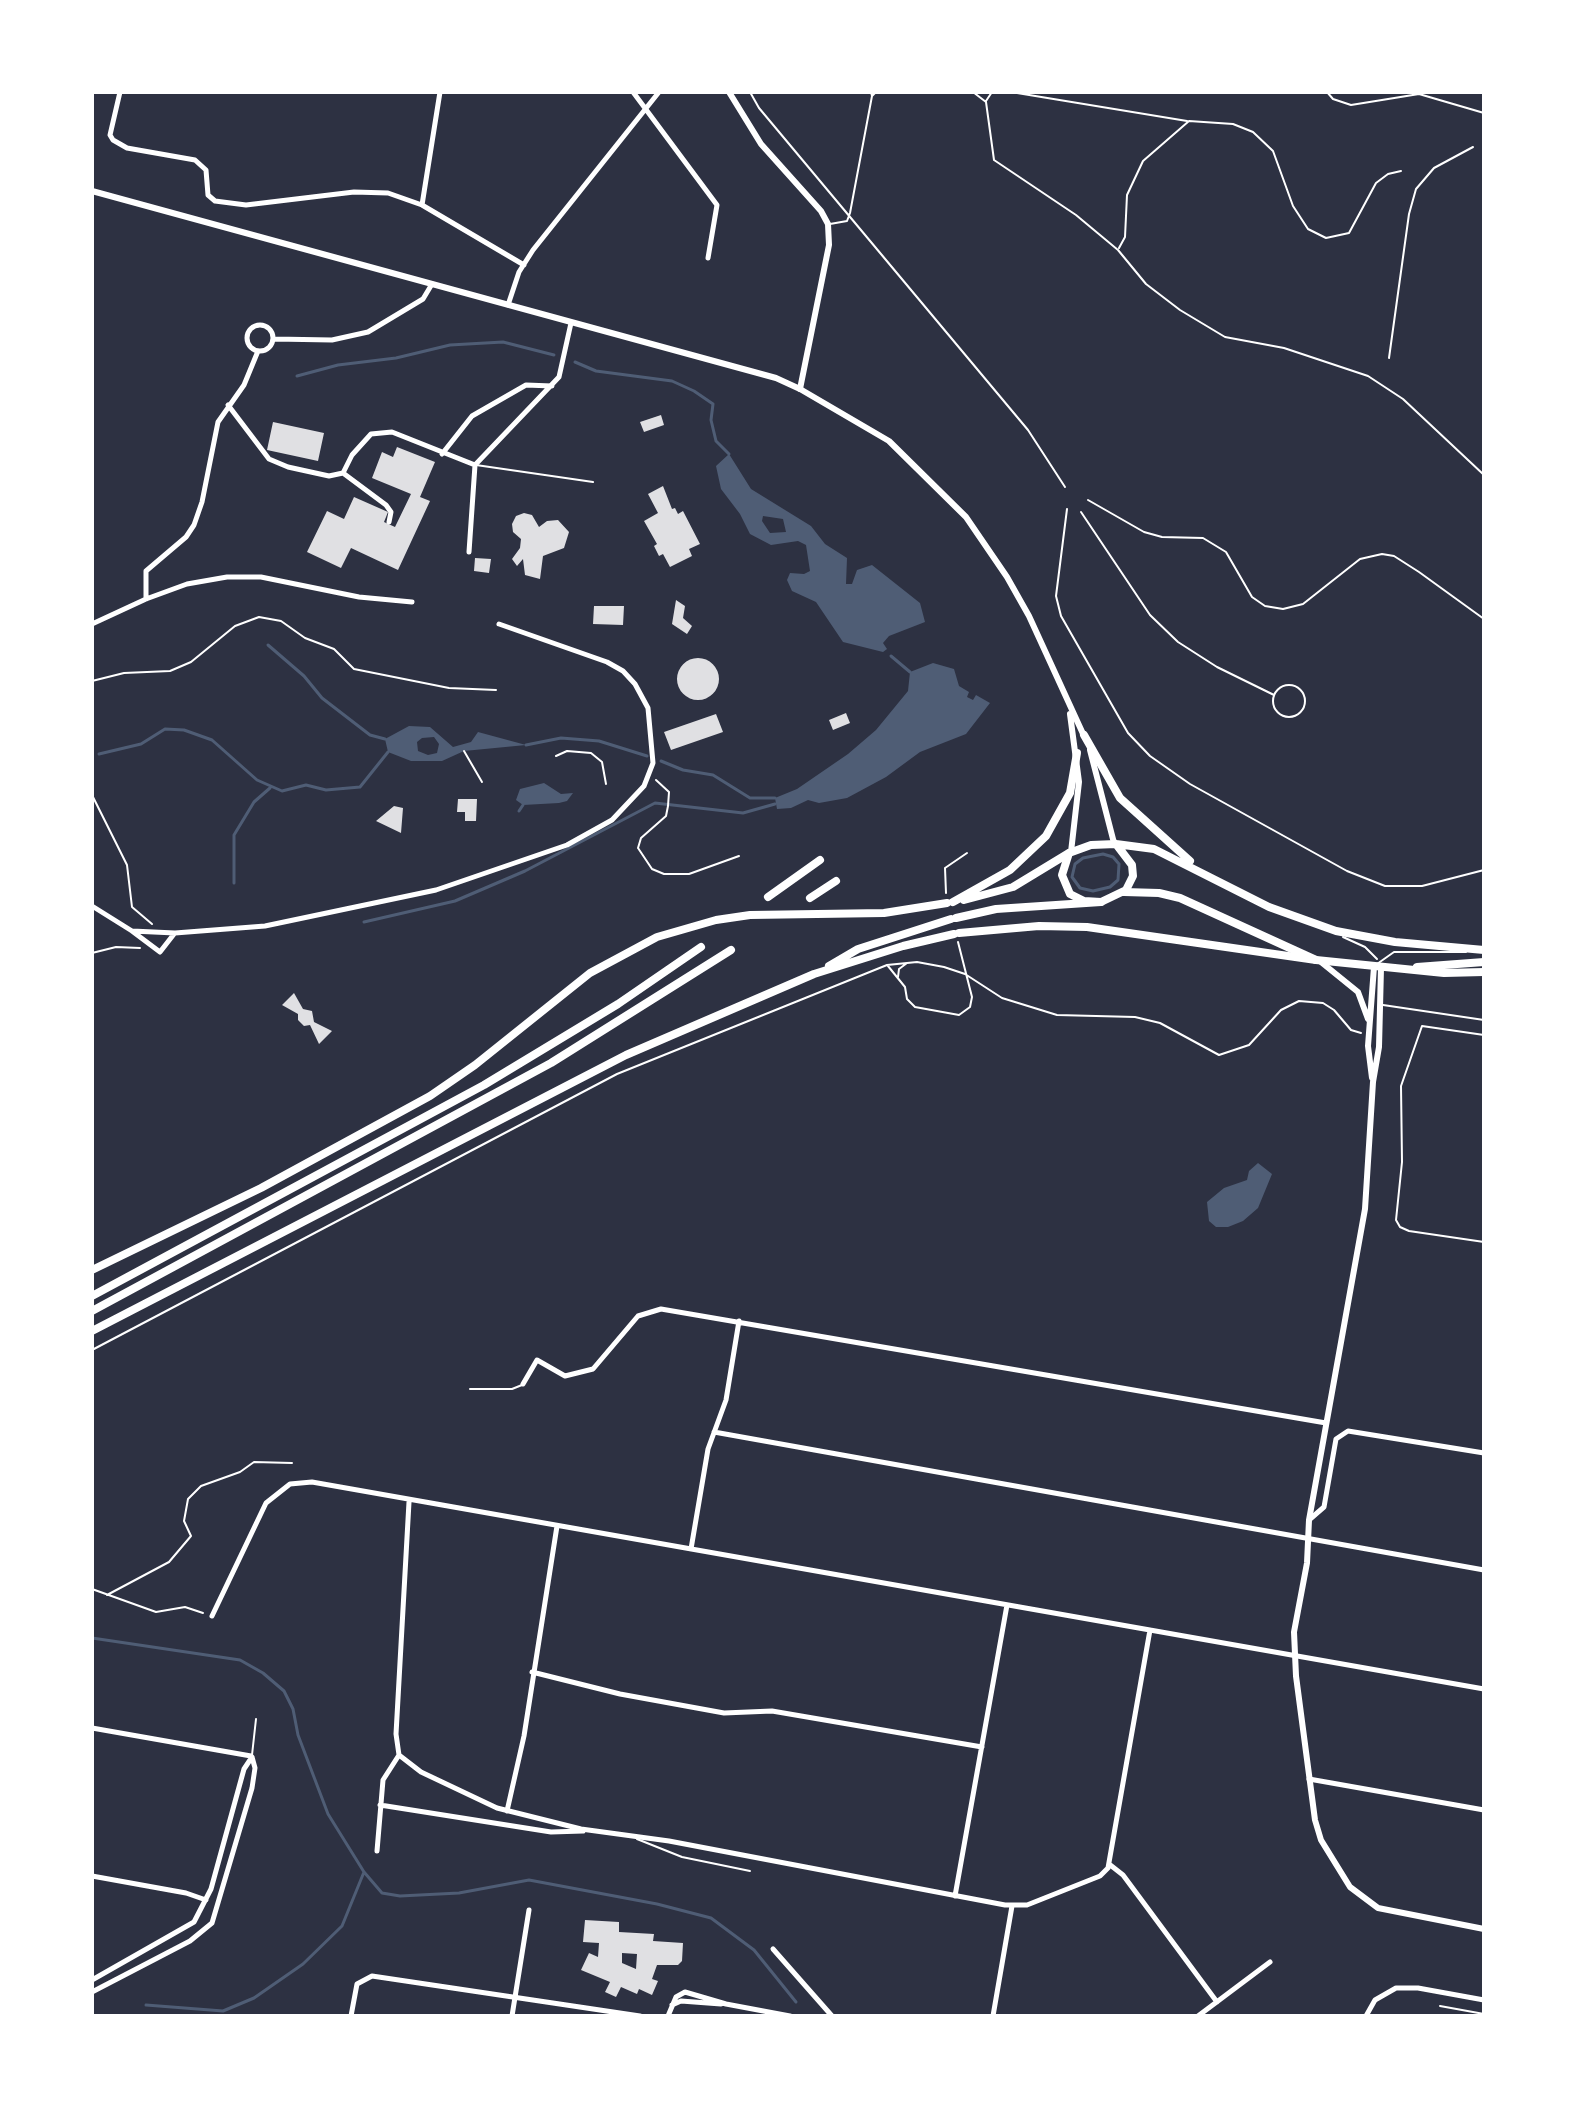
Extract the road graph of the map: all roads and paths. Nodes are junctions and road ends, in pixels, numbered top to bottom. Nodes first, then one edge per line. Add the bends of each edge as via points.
1 (120, 92) edge
2 (440, 92) edge
3 (633, 92) edge
4 (659, 92) edge
5 (729, 92) edge
6 (750, 92) edge
7 (973, 92) edge
8 (992, 92) edge
9 (1011, 92) edge
10 (1327, 92) edge
11 (873, 93) edge
12 (1418, 93) edge
13 (986, 102) junction
14 (644, 110) junction
15 (1484, 113) edge
16 (1189, 121) junction
17 (1473, 147) dead end
18 (1401, 171) dead end
19 (92, 191) edge
20 (422, 205) junction
21 (850, 213) junction
22 (828, 224) junction
23 (1118, 250) junction
24 (708, 258) dead end
25 (524, 265) junction
26 (432, 284) junction
27 (508, 305) junction
28 (571, 323) junction
29 (274, 339) junction
30 (258, 351) junction
31 (1389, 358) dead end
32 (552, 386) junction
33 (800, 389) junction
34 (228, 405) junction
35 (442, 454) junction
36 (475, 465) junction
37 (343, 473) junction
38 (1484, 475) edge
39 (593, 482) dead end
40 (1065, 487) dead end
41 (1088, 500) dead end
42 (1067, 509) dead end
43 (1081, 512) dead end
44 (389, 522) dead end
45 (469, 552) dead end
46 (146, 599) junction
47 (412, 602) dead end
48 (1484, 619) edge
49 (92, 624) edge
50 (499, 624) dead end
51 (92, 681) edge
52 (496, 690) dead end
53 (1274, 695) junction
54 (1069, 707) junction
55 (1084, 735) junction
56 (464, 751) dead end
57 (1077, 753) junction
58 (556, 756) dead end
59 (650, 777) junction
60 (482, 782) dead end
61 (606, 784) dead end
62 (92, 795) edge
63 (1115, 844) junction
64 (967, 853) dead end
65 (1070, 853) junction
66 (739, 856) dead end
67 (820, 860) dead end
68 (1484, 870) edge
69 (1207, 875) junction
70 (836, 881) dead end
71 (1124, 892) junction
72 (768, 897) dead end
73 (810, 898) dead end
74 (950, 901) junction
75 (1101, 902) junction
76 (92, 906) edge
77 (132, 931) junction
78 (1336, 931) junction
79 (158, 933) junction
80 (175, 933) junction
81 (957, 936) junction
82 (148, 944) junction
83 (701, 947) dead end
84 (731, 950) dead end
85 (1484, 950) edge
86 (92, 953) edge
87 (1318, 960) junction
88 (909, 962) junction
89 (1484, 962) edge
90 (887, 965) junction
91 (1378, 965) junction
92 (1396, 969) junction
93 (1484, 972) edge
94 (814, 974) junction
95 (901, 983) junction
96 (1371, 1005) junction
97 (1381, 1005) junction
98 (1484, 1020) edge
99 (1369, 1027) junction
100 (1362, 1033) dead end
101 (1484, 1035) edge
102 (1373, 1082) junction
103 (1484, 1242) edge
104 (92, 1270) edge
105 (92, 1296) edge
106 (92, 1311) edge
107 (739, 1321) junction
108 (92, 1331) edge
109 (92, 1350) edge
110 (523, 1384) joint
111 (470, 1389) dead end
112 (1326, 1423) junction
113 (714, 1432) junction
114 (1484, 1453) edge
115 (292, 1463) dead end
116 (409, 1502) junction
117 (1309, 1520) junction
118 (557, 1526) junction
119 (1308, 1539) junction
120 (691, 1549) junction
121 (1484, 1570) edge
122 (92, 1589) edge
123 (107, 1595) junction
124 (1007, 1605) junction
125 (212, 1616) joint
126 (1150, 1630) junction
127 (1294, 1656) junction
128 (532, 1672) junction
129 (1484, 1689) edge
130 (256, 1719) dead end
131 (92, 1728) edge
132 (982, 1747) junction
133 (399, 1755) junction
134 (252, 1757) junction
135 (1309, 1779) junction
136 (380, 1805) junction
137 (1484, 1810) edge
138 (507, 1811) junction
139 (592, 1831) junction
140 (636, 1839) junction
141 (377, 1851) dead end
142 (1109, 1864) junction
143 (750, 1871) dead end
144 (92, 1876) edge
145 (955, 1896) junction
146 (206, 1900) junction
147 (1012, 1906) junction
148 (529, 1910) dead end
149 (1484, 1929) edge
150 (773, 1949) dead end
151 (1270, 1962) dead end
152 (92, 1980) edge
153 (92, 1992) edge
154 (515, 1997) junction
155 (1484, 2000) edge
156 (1217, 2002) junction
157 (726, 2004) junction
158 (672, 2005) junction
159 (1440, 2006) dead end
160 (1484, 2014) edge
161 (351, 2016) edge
162 (512, 2016) edge
163 (640, 2016) edge
164 (668, 2016) edge
165 (790, 2016) edge
166 (832, 2016) edge
167 (993, 2016) edge
168 (1198, 2016) edge
169 (1366, 2016) edge

1 - 20 street via 113,140 127,148 195,160 206,170 207,190 215,201 246,205 379,191
2 - 20 street
3 - 14 street
4 - 14 street
5 - 22 street via 761,144
6 - 21 lane
7 - 13 lane
8 - 13 lane
9 - 16 lane
10 - 12 lane via 1351,105
11 - 21 lane
12 - 15 lane
13 - 23 lane via 994,160
14 - 24 street via 717,205
14 - 25 street
16 - 18 lane via 1233,124 1253,132 1273,151 1293,206 1308,229 1326,238 1349,233 1376,183
16 - 23 lane via 1143,161 1127,195 1125,237
17 - 31 lane via 1434,168 1416,189
19 - 26 street
20 - 25 street
21 - 22 lane via 847,221
21 - 40 lane via 1028,430
22 - 33 street via 829,245
23 - 38 lane via 1146,284 1225,337 1284,348 1368,376 1403,399
25 - 27 street
26 - 27 street
26 - 29 street via 423,299 368,332 332,340
27 - 28 street
28 - 32 street via 559,377
28 - 33 street
29 - 30 street
29 - 30 street via 265,325 252,328 248,343
30 - 34 street via 244,385
32 - 35 street via 526,385 472,416
32 - 36 street
33 - 54 street via 889,441 966,517 1007,577
34 - 37 street via 269,459 329,476
34 - 46 street via 218,422 194,525 146,571
35 - 36 street
35 - 37 street via 392,432 371,434
36 - 39 lane
36 - 45 street
37 - 44 street via 386,505
41 - 48 lane via 1144,532 1203,538 1226,552 1252,597 1265,606 1303,604 1360,559 1382,554 1394,556
42 - 68 lane via 1056,596 1061,616 1128,733 1150,756 1190,784 1347,871 1385,886 1422,886
43 - 53 lane via 1150,615 1178,642
46 - 47 street via 187,584 261,577
46 - 49 street
50 - 59 street via 623,671 648,708 654,754
51 - 52 path via 170,671 191,662 235,626 259,617 281,621 334,649 354,669 449,688
53 - 53 lane via 1292,685 1302,691 1304,706 1294,717 1283,716 1275,710
54 - 55 street
54 - 57 street
55 - 63 street
55 - 69 highway via 1120,798
56 - 60 path
57 - 65 street via 1078,798
57 - 74 highway via 1070,793 1046,836 1010,870
58 - 61 path via 567,751 591,753 602,762
59 - 66 path via 669,792 666,816 647,830 638,848 652,869 689,874
59 - 80 street via 612,820 567,845 436,890 265,926
62 - 79 path via 127,865 132,907
63 - 65 highway
63 - 69 highway via 1154,849
63 - 71 highway via 1128,855 1133,869
64 - 74 path via 945,868
65 - 74 highway via 1013,887
65 - 75 highway via 1062,872 1068,891 1078,899
67 - 72 highway
69 - 78 highway via 1269,907
70 - 73 highway
71 - 75 highway
71 - 87 highway via 1180,898
74 - 104 highway via 884,913 750,915 657,937 590,973 442,1089 228,1205
75 - 94 highway via 996,909 953,919 858,949
76 - 77 street
77 - 79 street
77 - 82 street
78 - 85 highway
78 - 91 lane via 1365,947
79 - 80 street
80 - 82 street via 160,952
81 - 87 highway via 1025,926 1087,927
81 - 94 highway
81 - 95 path via 972,997 965,1012 952,1016 917,1008
82 - 86 path
83 - 105 highway via 484,1085
84 - 106 highway via 551,1063
85 - 91 lane via 1394,952
87 - 91 highway
87 - 99 street via 1358,992
88 - 90 path
88 - 95 path via 899,969
88 - 100 path via 965,974 1002,998 1037,1011 1160,1023 1219,1055 1249,1045 1281,1010 1299,1001 1323,1003 1351,1030
89 - 92 highway
90 - 95 path
90 - 109 path via 617,1074
91 - 92 highway
91 - 96 street
91 - 97 street
92 - 93 highway
94 - 108 highway via 575,1080
96 - 97 street
96 - 99 street
97 - 98 lane
97 - 102 street
99 - 102 street
101 - 103 lane via 1422,1026 1401,1086 1396,1220 1409,1231
102 - 112 street via 1365,1209
107 - 110 street via 647,1310 593,1369 565,1376 537,1360
107 - 112 street
107 - 113 street via 726,1400
110 - 111 lane
112 - 117 street
113 - 119 street
113 - 120 street
114 - 117 street via 1348,1431 1336,1439 1324,1507
115 - 123 path via 254,1462 201,1486 188,1499 184,1521 191,1536 169,1562
116 - 118 street
116 - 125 street via 312,1482 276,1492
116 - 133 street
117 - 119 street
118 - 120 street
118 - 128 street
119 - 121 street
119 - 127 street
120 - 124 street
122 - 123 path
123 - 125 path via 156,1612 185,1607
124 - 126 street
124 - 132 street
126 - 127 street
126 - 142 street
127 - 129 street
127 - 135 street
128 - 132 street via 731,1714 772,1711
128 - 138 street
130 - 134 lane
131 - 134 street
132 - 145 street
133 - 136 street via 384,1776
133 - 138 street via 421,1772
134 - 146 street
134 - 153 street via 252,1788 212,1923 190,1941
135 - 137 street
135 - 149 street via 1321,1840 1365,1901 1387,1911
136 - 139 street via 551,1832
136 - 141 street
138 - 139 street
139 - 140 street
140 - 143 lane via 671,1854
140 - 145 street
142 - 147 street via 1100,1876 1032,1904
142 - 156 street via 1123,1875
144 - 146 street
145 - 147 street
146 - 152 street via 190,1926
147 - 167 street
148 - 154 street
150 - 166 street
151 - 156 street
154 - 161 street via 372,1976 357,1984
154 - 162 street
154 - 163 street
155 - 169 street via 1396,1988 1375,2000
156 - 168 street
157 - 158 street
157 - 158 street via 685,1992
157 - 165 street
158 - 164 street
159 - 160 lane

